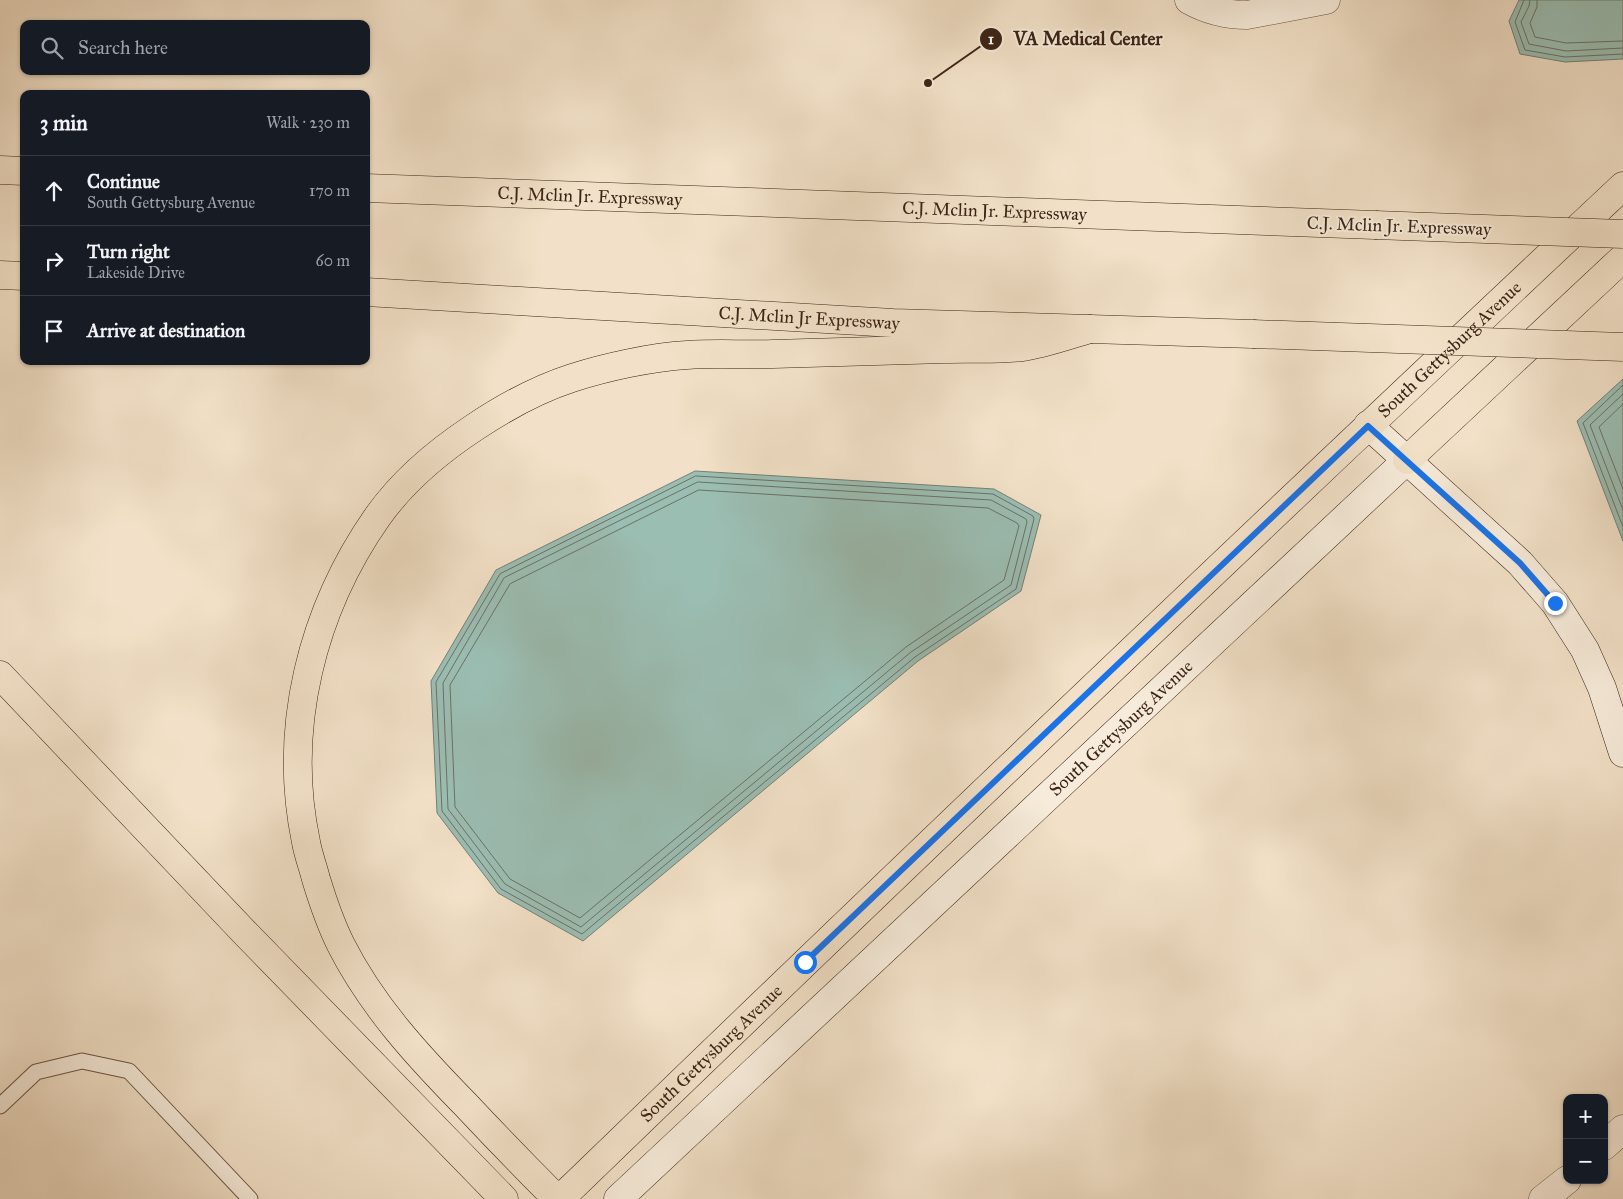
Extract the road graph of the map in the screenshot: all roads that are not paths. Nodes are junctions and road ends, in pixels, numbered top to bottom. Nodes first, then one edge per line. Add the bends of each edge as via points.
1 (1189, 0) edge
2 (1326, 0) edge
3 (0, 170) edge
4 (20, 171) edge
5 (1623, 186) edge
6 (370, 188) edge
7 (1623, 234) edge
8 (1623, 258) edge
9 (0, 275) edge
10 (20, 276) edge
11 (370, 292) edge
12 (1090, 329) junction
13 (1623, 347) edge
14 (1368, 426) junction
15 (1407, 460) junction
16 (0, 675) edge
17 (1623, 753) edge
18 (0, 1106) edge
19 (1623, 1129) edge
20 (1608, 1142) edge
21 (1563, 1183) edge
22 (250, 1199) edge
23 (504, 1199) edge
24 (559, 1199) edge
25 (618, 1199) edge
26 (1543, 1199) edge

1 - 2 main road via 1204,9 1234,15
3 - 4 main road
5 - 14 main road, South Gettysburg Avenue
6 - 7 main road, C.J. Mclin Jr. Expressway, bridge
8 - 15 main road, South Gettysburg Avenue
9 - 10 main road
11 - 12 main road, C.J. Mclin Jr Expressway via 893,323
12 - 13 main road, C.J. Mclin Jr Expressway, bridge
12 - 24 main road via 1023,347 685,355 631,363 572,378 535,392 456,439 410,480 380,514 354,555 333,595 314,648 303,692 298,738 299,799 306,843 325,910 356,974 398,1032
14 - 15 main road
14 - 24 main road, South Gettysburg Avenue
15 - 17 main road via 1520,563 1555,603 1585,650 1602,688
15 - 25 main road, South Gettysburg Avenue
16 - 23 main road
18 - 22 lane via 36,1072 82,1061 129,1071
19 - 20 main road
21 - 26 main road

